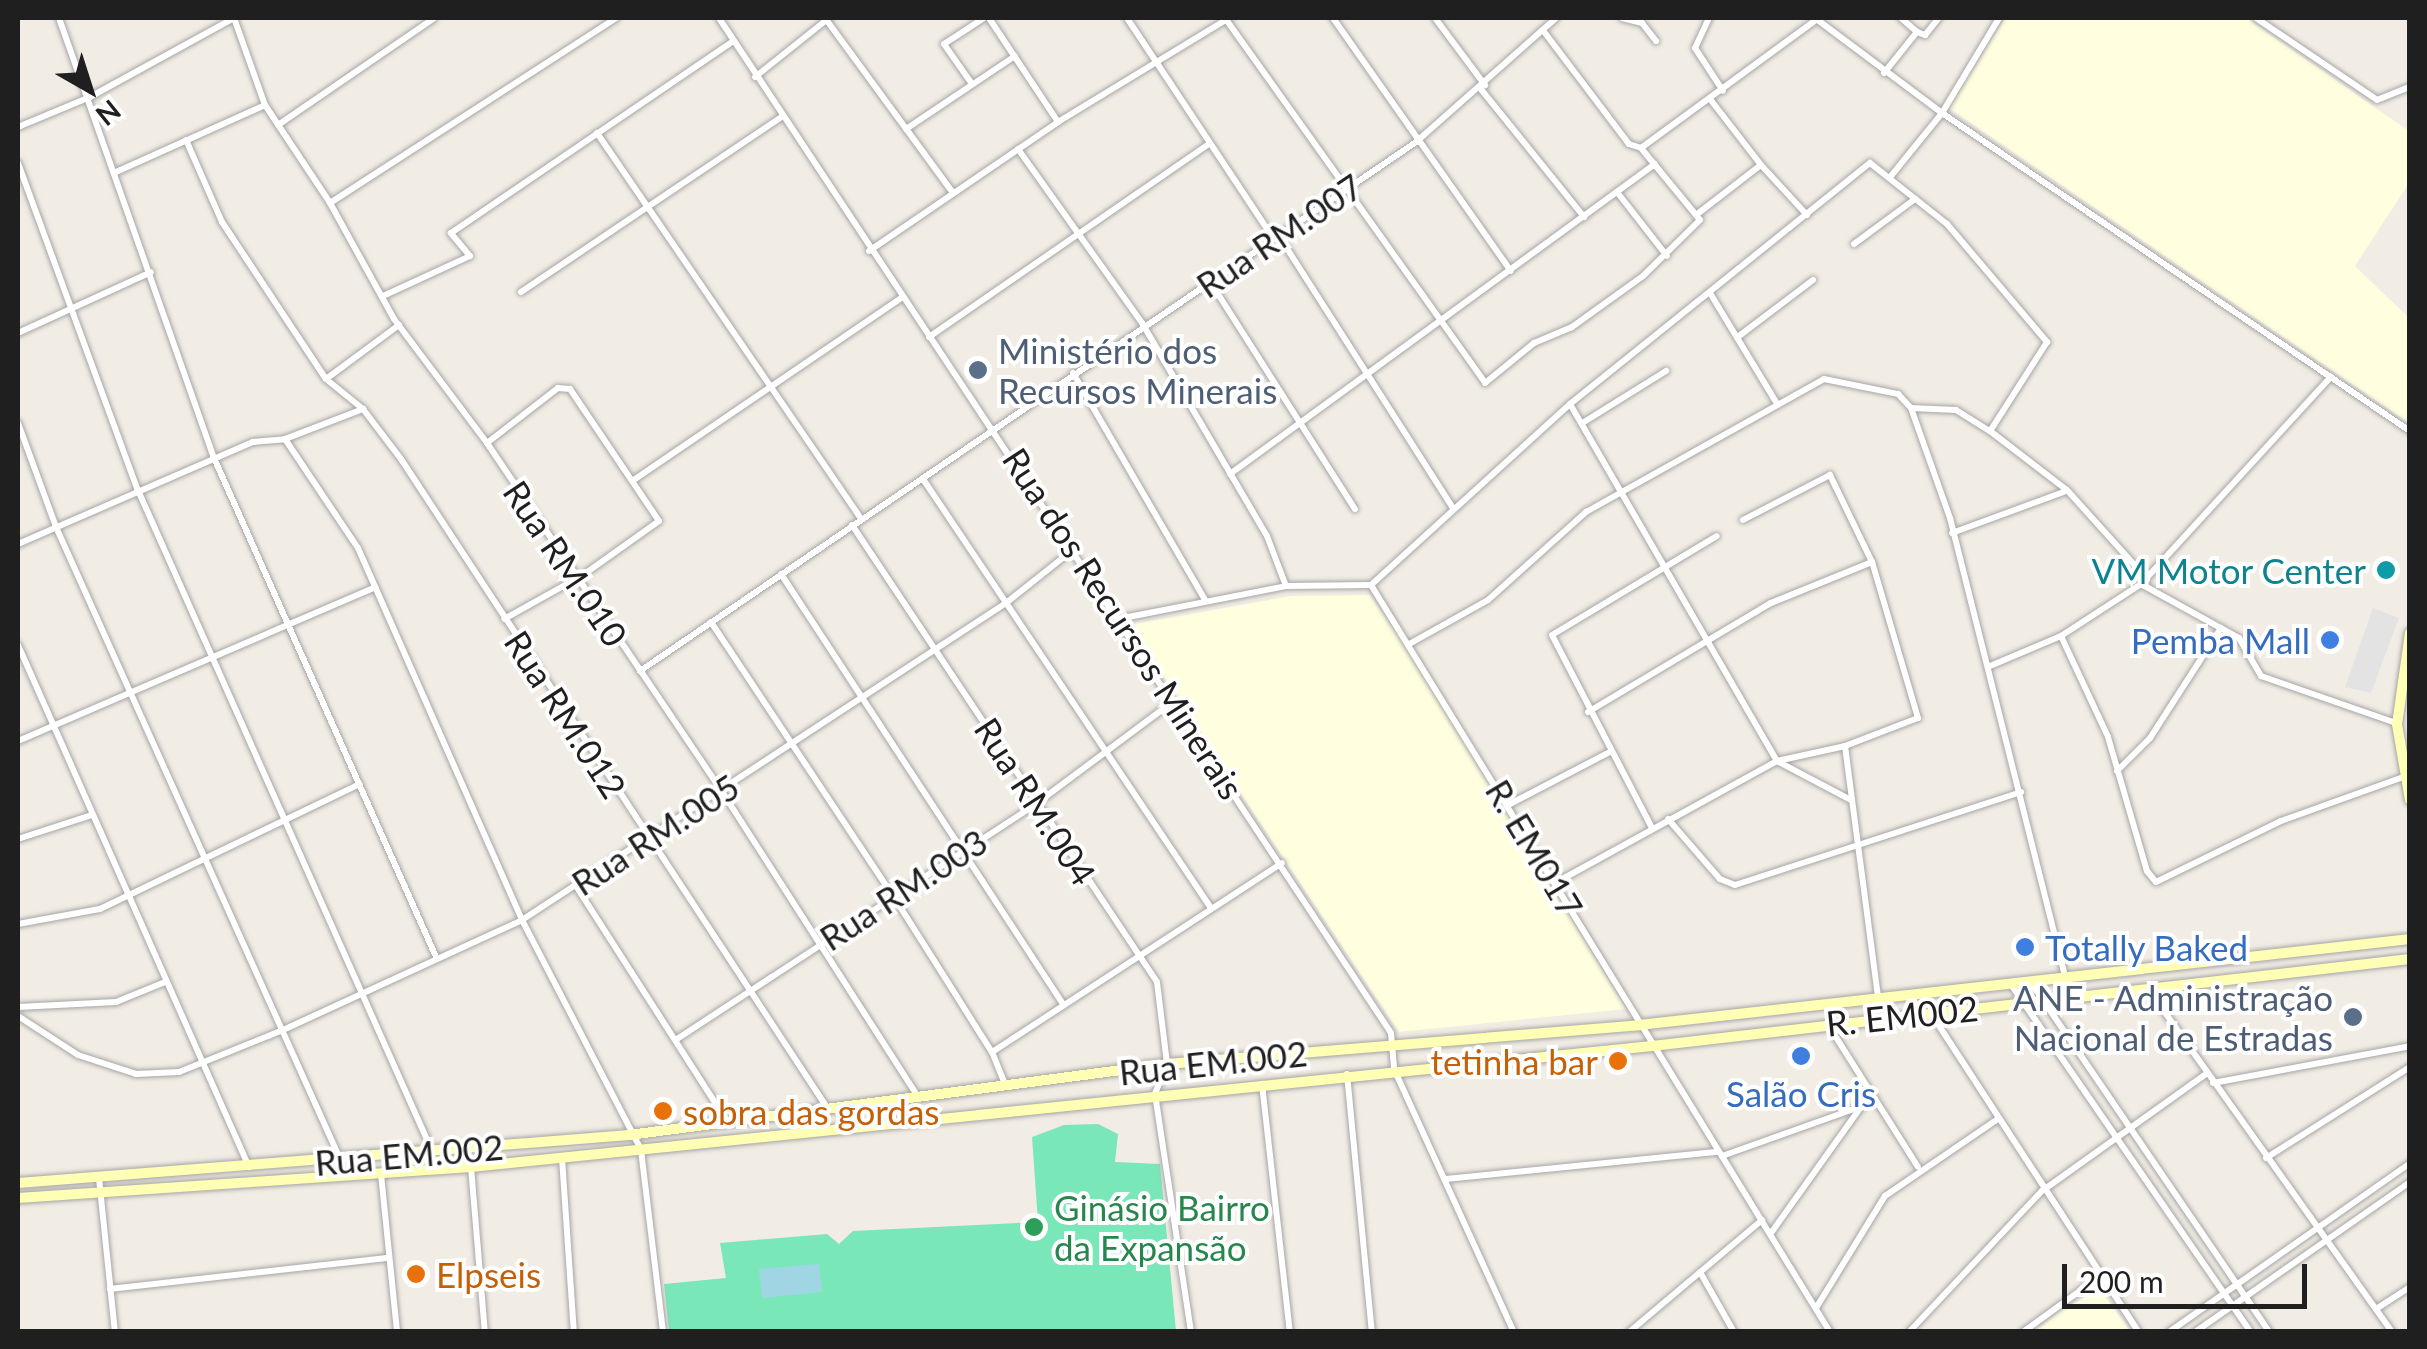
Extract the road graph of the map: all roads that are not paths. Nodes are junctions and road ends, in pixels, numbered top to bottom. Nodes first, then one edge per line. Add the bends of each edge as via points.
1 (59, 18) edge
2 (234, 18) edge
3 (434, 18) edge
4 (616, 18) edge
5 (719, 18) edge
6 (827, 18) edge
7 (987, 18) edge
8 (1127, 18) edge
9 (1227, 18) edge
10 (1333, 18) edge
11 (1435, 18) edge
12 (1553, 18) edge
13 (1622, 18) edge
14 (1709, 18) edge
15 (1816, 18) edge
16 (1900, 18) edge
17 (1939, 18) edge
18 (1999, 18) edge
19 (2256, 18) edge
20 (1917, 32) junction
21 (1545, 33) junction
22 (733, 41) junction
23 (1656, 41) dead end
24 (1015, 56) junction
25 (1156, 60) junction
26 (1884, 73) junction
27 (754, 77) junction
28 (972, 84) junction
29 (1482, 86) junction
30 (2410, 87) edge
31 (1722, 91) junction
32 (90, 96) junction
33 (1710, 98) junction
34 (265, 106) junction
35 (1942, 113) junction
36 (780, 118) junction
37 (1058, 122) junction
38 (278, 124) junction
39 (18, 128) edge
40 (906, 129) junction
41 (598, 133) junction
42 (186, 140) junction
43 (1416, 142) junction
44 (1210, 143) junction
45 (1641, 148) junction
46 (1018, 149) junction
47 (18, 163) edge
48 (1655, 164) junction
49 (1761, 165) junction
50 (116, 172) junction
51 (1891, 176) junction
52 (1345, 190) junction
53 (1617, 192) junction
54 (953, 193) junction
55 (1915, 199) junction
56 (330, 203) junction
57 (648, 206) junction
58 (1696, 215) junction
59 (1807, 215) junction
60 (1584, 217) junction
61 (1078, 232) junction
62 (1277, 238) junction
63 (1854, 244) dead end
64 (868, 251) junction
65 (1667, 256) junction
66 (1512, 271) junction
67 (150, 272) junction
68 (1813, 280) dead end
69 (1211, 283) junction
70 (521, 292) dead end
71 (1710, 293) junction
72 (383, 296) junction
73 (901, 298) junction
74 (72, 306) junction
75 (1142, 323) junction
76 (1441, 323) junction
77 (399, 326) junction
78 (18, 333) edge
79 (1739, 336) junction
80 (928, 337) junction
81 (1666, 371) dead end
82 (1369, 372) junction
83 (1073, 373) junction
84 (2331, 376) junction
85 (326, 379) junction
86 (769, 388) junction
87 (1776, 402) junction
88 (1570, 404) junction
89 (1911, 408) junction
90 (363, 409) junction
91 (1584, 422) junction
92 (18, 423) edge
93 (1300, 424) junction
94 (995, 427) junction
95 (1990, 431) junction
96 (2410, 431) edge
97 (285, 438) junction
98 (487, 443) junction
99 (214, 458) junction
100 (1230, 474) junction
101 (636, 478) junction
102 (922, 478) junction
103 (137, 488) junction
104 (2067, 490) junction
105 (1621, 491) junction
106 (1453, 508) junction
107 (1354, 510) dead end
108 (862, 519) junction
109 (1743, 520) dead end
110 (852, 524) junction
111 (56, 527) junction
112 (1952, 533) junction
113 (1717, 536) dead end
114 (18, 544) edge
115 (1074, 549) junction
116 (1872, 562) junction
117 (1666, 567) junction
118 (781, 574) junction
119 (572, 578) junction
120 (2144, 581) junction
121 (1371, 585) junction
122 (1286, 586) junction
123 (375, 587) junction
124 (1205, 600) junction
125 (1006, 603) junction
126 (504, 619) junction
127 (1118, 619) junction
128 (711, 622) junction
129 (287, 625) junction
130 (2221, 628) junction
131 (2410, 633) edge
132 (2061, 636) junction
133 (1710, 640) junction
134 (1411, 643) junction
135 (18, 645) edge
136 (936, 649) junction
137 (209, 658) junction
138 (1990, 666) junction
139 (640, 671) junction
140 (130, 694) junction
141 (866, 696) junction
142 (1174, 701) junction
143 (1588, 712) junction
144 (2398, 724) junction
145 (50, 726) junction
146 (18, 741) edge
147 (793, 742) junction
148 (1844, 746) junction
149 (1610, 752) junction
150 (1108, 755) junction
151 (1778, 761) junction
152 (2117, 771) junction
153 (2403, 777) junction
154 (360, 784) junction
155 (721, 790) junction
156 (2021, 792) junction
157 (1851, 800) junction
158 (2410, 800) edge
159 (1037, 804) junction
160 (1508, 805) junction
161 (92, 815) junction
162 (1668, 819) junction
163 (284, 823) junction
164 (1652, 828) junction
165 (18, 838) edge
166 (647, 839) junction
167 (1856, 846) junction
168 (964, 848) junction
169 (206, 860) junction
170 (1282, 863) junction
171 (1555, 882) junction
172 (576, 886) junction
173 (892, 894) junction
174 (130, 895) junction
175 (1211, 908) junction
176 (522, 920) junction
177 (18, 924) edge
178 (2410, 940) edge
179 (818, 944) junction
180 (1138, 955) junction
181 (437, 959) junction
182 (2410, 959) edge
183 (2066, 981) junction
184 (166, 982) junction
185 (2032, 984) junction
186 (2012, 986) junction
187 (2149, 990) junction
188 (747, 992) junction
189 (361, 994) junction
190 (1878, 996) junction
191 (2042, 1002) junction
192 (1064, 1004) junction
193 (2022, 1004) junction
194 (18, 1008) edge
195 (1930, 1012) junction
196 (18, 1016) edge
197 (1826, 1022) junction
198 (1639, 1025) junction
199 (283, 1030) junction
200 (677, 1039) junction
201 (1390, 1039) junction
202 (1652, 1046) junction
203 (2410, 1046) edge
204 (992, 1052) junction
205 (204, 1063) junction
206 (1167, 1064) junction
207 (2410, 1067) edge
208 (1394, 1069) junction
209 (1347, 1074) junction
210 (2206, 1074) junction
211 (1262, 1082) junction
212 (2213, 1083) junction
213 (1006, 1088) junction
214 (1155, 1094) junction
215 (918, 1098) junction
216 (1874, 1099) junction
217 (1860, 1108) junction
218 (829, 1110) junction
219 (1998, 1119) junction
220 (728, 1123) junction
221 (2130, 1129) junction
222 (629, 1136) junction
223 (2118, 1137) junction
224 (641, 1150) junction
225 (432, 1151) junction
226 (1720, 1154) junction
227 (562, 1158) junction
228 (2266, 1158) junction
229 (340, 1160) junction
230 (2410, 1162) edge
231 (471, 1167) junction
232 (250, 1168) junction
233 (1918, 1168) junction
234 (381, 1174) junction
235 (99, 1178) junction
236 (1446, 1179) junction
237 (2410, 1182) edge
238 (18, 1183) edge
239 (101, 1192) junction
240 (2042, 1192) junction
241 (18, 1198) edge
242 (1762, 1220) junction
243 (2314, 1225) junction
244 (1771, 1233) junction
245 (2323, 1240) junction
246 (388, 1258) junction
247 (1700, 1272) junction
248 (2099, 1277) junction
249 (2236, 1283) junction
250 (2410, 1287) edge
251 (110, 1289) junction
252 (2224, 1292) junction
253 (2244, 1297) junction
254 (2233, 1306) junction
255 (1816, 1308) junction
256 (2376, 1310) junction
257 (116, 1332) edge
258 (397, 1332) edge
259 (484, 1332) edge
260 (574, 1332) edge
261 (663, 1332) edge
262 (1191, 1332) edge
263 (1290, 1332) edge
264 (1372, 1332) edge
265 (1514, 1332) edge
266 (1629, 1332) edge
267 (1734, 1332) edge
268 (1830, 1332) edge
269 (1909, 1332) edge
270 (2023, 1332) edge
271 (2139, 1332) edge
272 (2168, 1332) edge
273 (2195, 1332) edge
274 (2251, 1332) edge
275 (2269, 1332) edge
276 (2392, 1332) edge

1 - 32 street
2 - 32 street
2 - 34 street, Rua RM.010
3 - 38 street
4 - 56 street
5 - 22 street, Rua dos Recursos Minerais
6 - 27 street
6 - 40 street
7 - 24 street
7 - 28 street via 944,44
8 - 25 street
9 - 25 street
9 - 52 street
10 - 43 street
11 - 29 street
12 - 21 street, Rua RM.007
13 - 23 street via 1642,23
14 - 31 street via 1695,48
15 - 26 street
15 - 31 street
16 - 20 street
17 - 20 street via 1925,35
18 - 35 street
19 - 30 street via 2377,100
20 - 26 street
21 - 29 street, Rua RM.007
21 - 45 street via 1629,144
22 - 27 street, Rua dos Recursos Minerais
22 - 41 street
24 - 28 street
24 - 37 street
25 - 37 street
25 - 44 street
26 - 35 street
27 - 36 street, Rua dos Recursos Minerais
28 - 40 street
29 - 43 street, Rua RM.007
29 - 60 street
31 - 33 street
32 - 39 street
32 - 50 street
33 - 45 street
33 - 49 street
34 - 38 street, Rua RM.010
34 - 42 street
35 - 51 street
35 - 84 street
36 - 57 street
36 - 64 street, Rua dos Recursos Minerais
37 - 46 street
38 - 56 street, Rua RM.010
40 - 54 street
41 - 57 street
41 - 72 street via 451,233 470,256
42 - 50 street
42 - 85 street, Rua RM.012 via 222,222
43 - 52 street, Rua RM.007
43 - 66 street
44 - 61 street
44 - 62 street
45 - 48 street
46 - 54 street
46 - 61 street
47 - 74 street
48 - 53 street
48 - 58 street
49 - 58 street
49 - 59 street
50 - 67 street
51 - 55 street
51 - 59 street via 1870,163
52 - 62 street, Rua RM.007
52 - 76 street
53 - 60 street
53 - 65 street
54 - 64 street
55 - 63 street
55 - 95 street via 1974,254 2047,342
56 - 72 street, Rua RM.010
57 - 70 street
57 - 86 street
58 - 65 street via 1700,220
59 - 71 street
60 - 66 street
61 - 75 street
61 - 80 street
62 - 69 street, Rua RM.007
62 - 82 street
64 - 73 street, Rua dos Recursos Minerais
65 - 76 street via 1572,327 1534,342 1484,383
66 - 76 street
67 - 74 street
67 - 99 street
68 - 79 street
69 - 75 street, Rua RM.007
69 - 93 street
71 - 79 street
71 - 88 street
72 - 77 street, Rua RM.010
73 - 80 street, Rua dos Recursos Minerais
73 - 86 street
74 - 78 street
74 - 103 street
75 - 83 street, Rua RM.007
75 - 100 street
76 - 82 street
77 - 85 street
77 - 98 street, Rua RM.010
79 - 87 street
80 - 94 street, Rua dos Recursos Minerais
81 - 91 street
82 - 93 street
82 - 106 street
83 - 94 street, Rua RM.007
83 - 124 street
84 - 96 street
84 - 120 street
85 - 90 street, Rua RM.012
86 - 101 street
86 - 108 street
87 - 89 street via 1824,379 1898,394
87 - 105 street
88 - 91 street
88 - 106 street
89 - 95 street via 1956,410
89 - 112 street
90 - 97 street
90 - 126 street, Rua RM.012
91 - 105 street
92 - 111 street
93 - 100 street
93 - 107 street
94 - 102 street, Rua RM.007
94 - 115 street, Rua dos Recursos Minerais
95 - 104 street
97 - 99 street via 252,442
97 - 123 street via 358,548
98 - 101 street via 558,388 570,389
98 - 119 street, Rua RM.010
99 - 103 street
99 - 129 street
100 - 122 street
101 - 119 street via 659,521
102 - 108 street, Rua RM.007
102 - 125 street
103 - 111 street
103 - 137 street
104 - 112 street
104 - 120 street
105 - 117 street
105 - 134 street via 1544,545 1488,600
106 - 121 street
108 - 110 street, Rua RM.007
109 - 116 street via 1830,476
110 - 118 street, Rua RM.007
110 - 136 street, Rua RM.004
111 - 114 street
111 - 140 street
112 - 138 street
113 - 117 street
115 - 125 street, Rua RM.005
115 - 127 street, Rua dos Recursos Minerais
116 - 133 street via 1772,603
116 - 148 street via 1918,718
117 - 133 street
117 - 143 street via 1552,635
118 - 128 street, Rua RM.007
118 - 141 street
119 - 126 street
119 - 139 street, Rua RM.010
120 - 130 street
120 - 132 street
121 - 122 street
121 - 134 street, R. EM017
122 - 124 street
123 - 129 street
123 - 176 street
124 - 127 street
125 - 136 street, Rua RM.005
125 - 150 street
126 - 166 street, Rua RM.012
127 - 142 street, Rua dos Recursos Minerais
128 - 139 street, Rua RM.007
128 - 147 street
129 - 137 street
129 - 154 street
130 - 144 street via 2247,647 2261,676
130 - 152 street via 2150,738
131 - 144 street
132 - 138 street
132 - 152 street
133 - 143 street
133 - 151 street
134 - 160 street, R. EM017
135 - 145 street
136 - 141 street, Rua RM.005
136 - 159 street, Rua RM.004
137 - 140 street
137 - 163 street
138 - 156 street
139 - 155 street, Rua RM.010
140 - 145 street
140 - 169 street
141 - 147 street, Rua RM.005
141 - 168 street
142 - 150 street, Rua RM.003
142 - 170 street, Rua dos Recursos Minerais
143 - 149 street
144 - 153 street
145 - 146 street
145 - 161 street
147 - 155 street, Rua RM.005
147 - 173 street
148 - 151 street
148 - 157 street
149 - 160 street
149 - 164 street
150 - 159 street, Rua RM.003
150 - 175 street
151 - 157 street
151 - 162 street
152 - 153 street via 2156,882 2281,821
153 - 158 street
154 - 163 street
154 - 181 street
155 - 166 street, Rua RM.005
155 - 179 street, Rua RM.010
156 - 167 street
156 - 183 street
157 - 167 street
159 - 168 street, Rua RM.003
159 - 180 street, Rua RM.004
160 - 171 street, R. EM017
161 - 165 street
161 - 174 street
162 - 164 street
162 - 167 street via 1720,880 1735,885
163 - 169 street
163 - 189 street
164 - 171 street
166 - 172 street, Rua RM.005
166 - 188 street, Rua RM.012
167 - 190 street
168 - 173 street, Rua RM.003
168 - 192 street
169 - 174 street
169 - 199 street
170 - 175 street
170 - 201 street, Rua dos Recursos Minerais
171 - 198 street, R. EM017
172 - 176 street, Rua RM.005
172 - 200 street
173 - 179 street, Rua RM.003
173 - 204 street
174 - 177 street via 74,917
174 - 184 street
175 - 180 street
176 - 181 street, Rua RM.005
176 - 222 street
178 - 183 street, Rua EM.002
179 - 188 street, Rua RM.003
179 - 215 street, Rua RM.010
180 - 192 street
180 - 206 street, Rua RM.004 via 1157,982
181 - 189 street, Rua RM.005
182 - 187 street, R. EM002
183 - 185 street, Rua EM.002
184 - 194 street via 100,1005
184 - 205 street
185 - 186 street, Rua EM.002
185 - 191 street
186 - 190 street, Rua EM.002
186 - 193 street
187 - 191 street, R. EM002
187 - 210 street
188 - 200 street, Rua RM.003
188 - 218 street, Rua RM.012
189 - 199 street, Rua RM.005
189 - 225 street
190 - 198 street, Rua EM.002
191 - 193 street, R. EM002
191 - 221 street
192 - 204 street
193 - 195 street, R. EM002
193 - 223 street
195 - 197 street, R. EM002
195 - 219 street
196 - 205 street, Rua RM.005 via 110,1069 161,1075
197 - 202 street, R. EM002
197 - 216 street
198 - 201 street, Rua EM.002
198 - 202 street, R. EM017
199 - 205 street, Rua RM.005
199 - 229 street
200 - 220 street
201 - 206 street, Rua EM.002
201 - 208 street
202 - 208 street, R. EM002
202 - 226 street, R. EM017
203 - 212 street
204 - 213 street
205 - 232 street
206 - 213 street, Rua EM.002
206 - 214 street, Rua RM.004
207 - 228 street
208 - 209 street, Rua EM.002
208 - 236 street
209 - 211 street, Rua EM.002
209 - 264 street
210 - 212 street
210 - 221 street
211 - 214 street, Rua EM.002
211 - 263 street
212 - 228 street
213 - 215 street, Rua EM.002
214 - 224 street, Rua EM.002
214 - 262 street
215 - 218 street, Rua EM.002
216 - 217 street
216 - 233 street
217 - 226 street
217 - 244 street
218 - 220 street, Rua EM.002
219 - 233 street
219 - 240 street
220 - 222 street, Rua EM.002
221 - 223 street
221 - 249 street
222 - 224 street
222 - 225 street, Rua EM.002
223 - 240 street
223 - 252 street
224 - 227 street, Rua EM.002
224 - 261 street
225 - 229 street, Rua EM.002
226 - 236 street
226 - 242 street, R. EM017
227 - 231 street, Rua EM.002
227 - 260 street
228 - 243 street
229 - 232 street, Rua EM.002
230 - 243 street
231 - 234 street, Rua EM.002
231 - 259 street
232 - 235 street, Rua EM.002
233 - 255 street via 1885,1196
234 - 239 street, Rua EM.002
234 - 246 street
235 - 238 street, Rua EM.002
235 - 239 street
236 - 265 street
237 - 245 street
239 - 241 street, Rua EM.002
239 - 251 street
240 - 248 street
240 - 269 street
242 - 244 street, R. EM017
242 - 247 street
243 - 245 street
243 - 249 street
244 - 255 street, R. EM017
245 - 253 street
245 - 256 street
246 - 251 street
246 - 258 street
247 - 266 street
247 - 267 street
248 - 270 street
248 - 271 street
249 - 252 street
249 - 253 street
250 - 256 street
251 - 257 street
252 - 254 street
252 - 272 street
253 - 254 street
253 - 275 street
254 - 273 street
254 - 274 street
255 - 268 street, R. EM017
256 - 276 street

